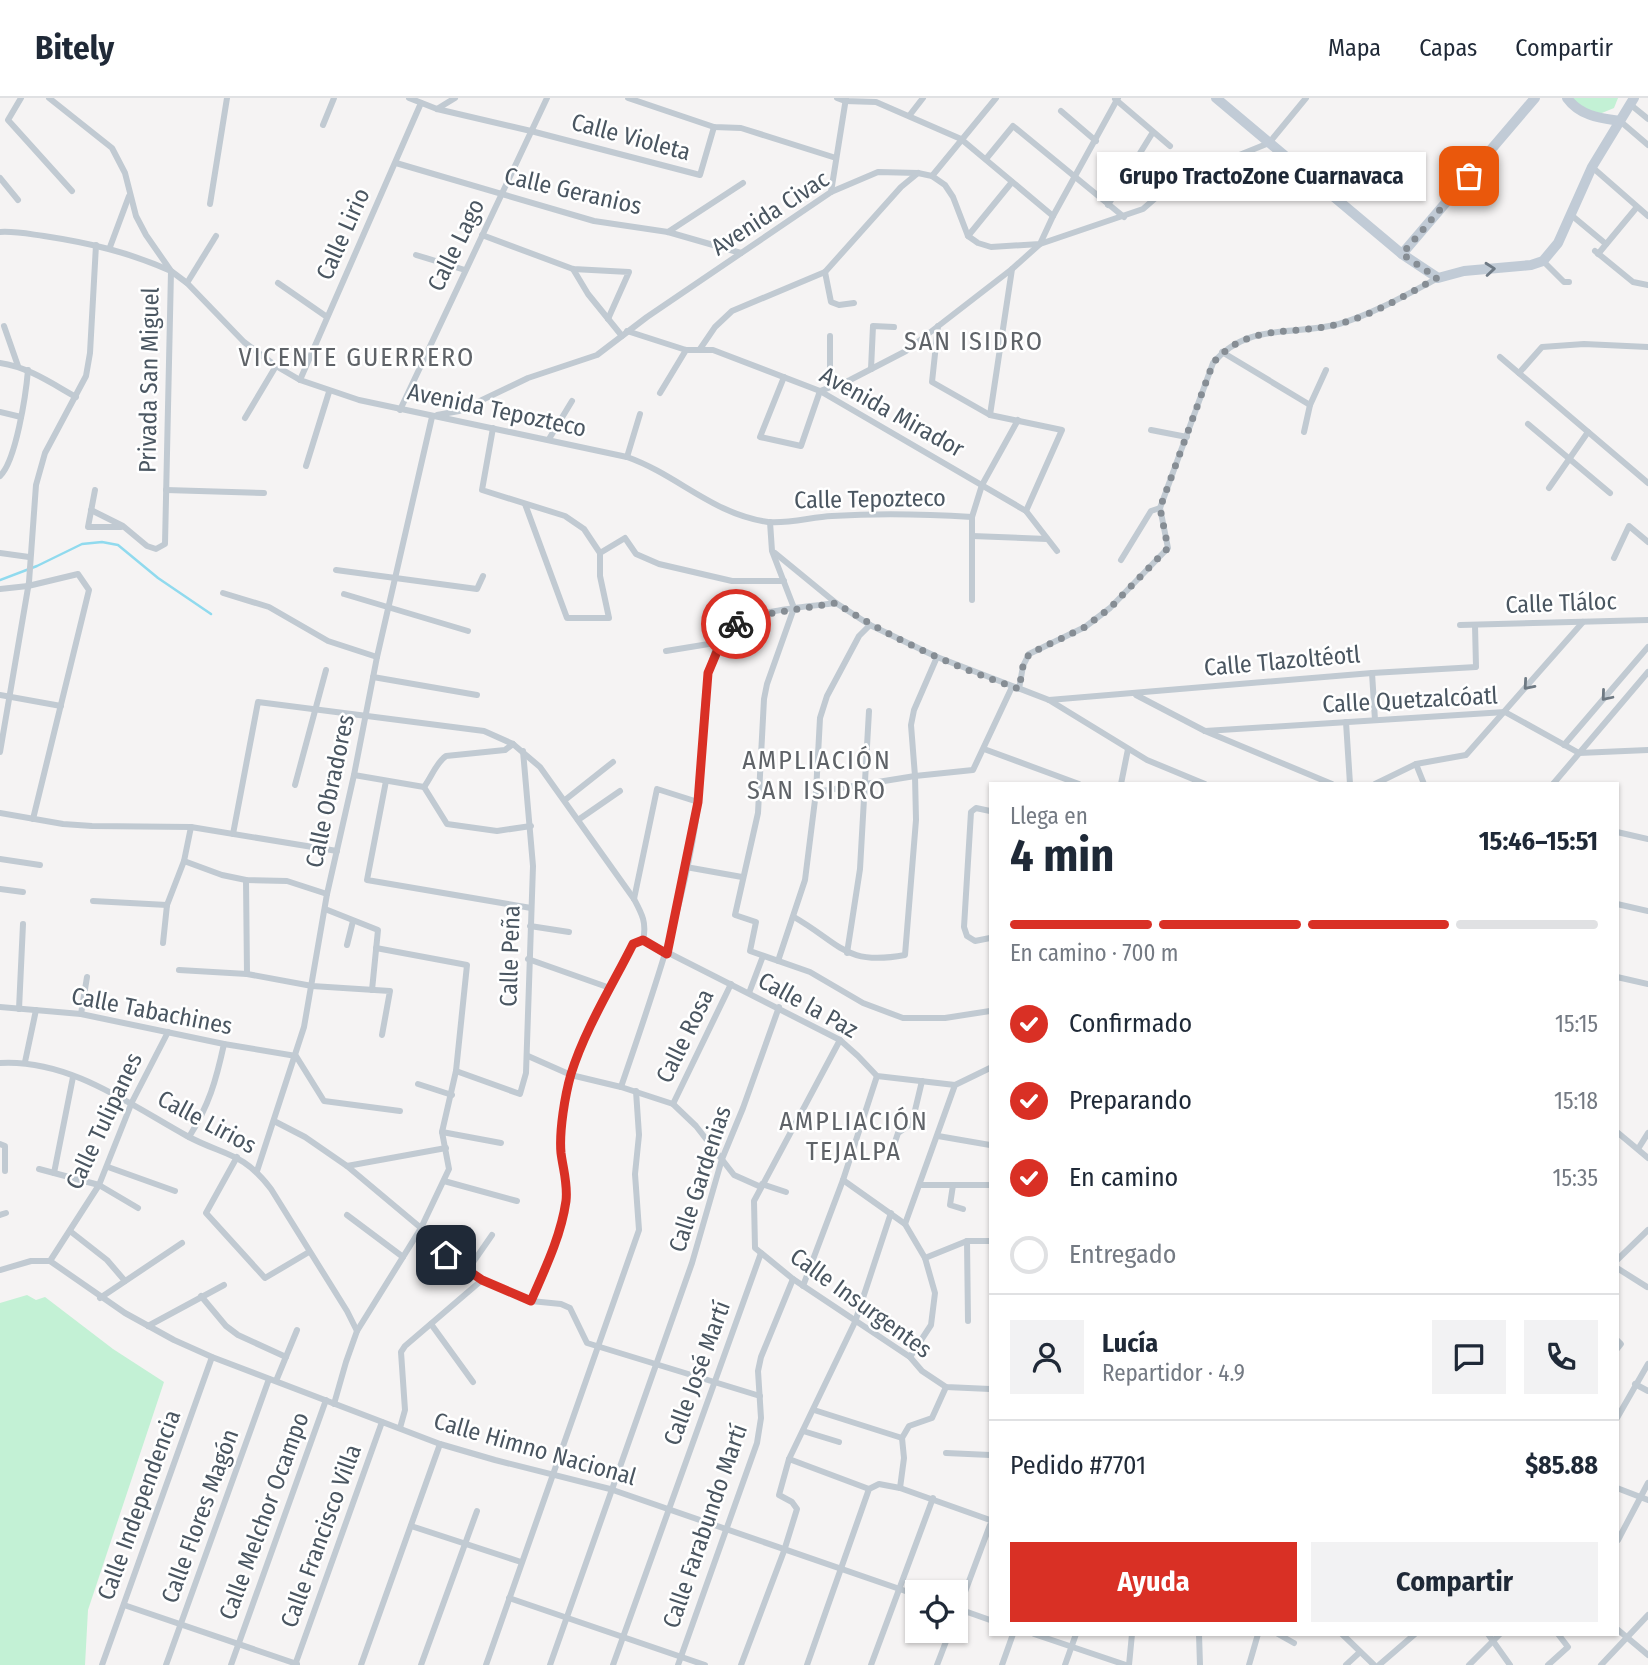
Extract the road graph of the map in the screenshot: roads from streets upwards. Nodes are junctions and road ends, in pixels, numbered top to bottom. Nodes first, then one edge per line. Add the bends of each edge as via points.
1 (21, 98) edge
2 (49, 98) edge
3 (227, 98) edge
4 (334, 98) edge
5 (409, 98) edge
6 (455, 98) edge
7 (547, 98) edge
8 (628, 98) edge
9 (837, 98) edge
10 (923, 98) edge
11 (996, 98) edge
12 (1216, 98) edge
13 (1306, 98) edge
14 (1535, 98) edge
15 (1567, 98) edge
16 (846, 99) edge
17 (1116, 99) edge
18 (1632, 100) edge
19 (421, 103) junction
20 (437, 109) junction
21 (1061, 111) dead end
22 (909, 116) junction
23 (1648, 119) edge
24 (1620, 121) junction
25 (323, 125) dead end
26 (714, 127) junction
27 (531, 131) junction
28 (1153, 132) junction
29 (961, 139) junction
30 (1096, 141) junction
31 (1269, 143) junction
32 (1648, 145) edge
33 (1170, 146) dead end
34 (836, 158) junction
35 (986, 159) junction
36 (396, 163) junction
37 (1592, 167) junction
38 (918, 173) junction
39 (932, 176) junction
40 (1074, 177) junction
41 (0, 178) edge
42 (1012, 182) junction
43 (743, 183) dead end
44 (72, 191) dead end
45 (831, 192) junction
46 (129, 195) junction
47 (502, 195) junction
48 (18, 200) dead end
49 (210, 204) dead end
50 (1108, 205) junction
51 (1637, 207) junction
52 (1570, 214) junction
53 (1053, 216) junction
54 (1648, 216) edge
55 (1124, 217) junction
56 (0, 232) edge
57 (667, 232) junction
58 (482, 235) junction
59 (216, 236) dead end
60 (968, 236) junction
61 (1040, 244) junction
62 (1606, 244) junction
63 (96, 245) junction
64 (110, 247) junction
65 (741, 253) junction
66 (1402, 254) junction
67 (416, 255) dead end
68 (1543, 261) junction
69 (573, 269) junction
70 (1012, 269) junction
71 (171, 271) junction
72 (465, 271) junction
73 (825, 272) junction
74 (1437, 278) junction
75 (1569, 282) dead end
76 (278, 283) dead end
77 (187, 284) junction
78 (1648, 285) edge
79 (854, 303) dead end
80 (327, 317) junction
81 (608, 319) junction
82 (4, 326) dead end
83 (938, 326) junction
84 (894, 327) dead end
85 (624, 334) junction
86 (830, 336) dead end
87 (1648, 347) edge
88 (700, 349) junction
89 (686, 350) junction
90 (1222, 352) junction
91 (1500, 357) dead end
92 (0, 364) edge
93 (18, 366) junction
94 (275, 366) junction
95 (871, 369) junction
96 (29, 370) junction
97 (1326, 370) dead end
98 (1519, 373) junction
99 (784, 377) junction
100 (300, 380) junction
101 (830, 387) junction
102 (820, 391) junction
103 (329, 392) junction
104 (660, 393) dead end
105 (76, 397) junction
106 (572, 401) dead end
107 (1310, 405) junction
108 (400, 410) junction
109 (0, 412) edge
110 (640, 414) dead end
111 (990, 415) junction
112 (432, 416) junction
113 (21, 417) junction
114 (245, 418) dead end
115 (1018, 420) junction
116 (1528, 424) dead end
117 (493, 428) junction
118 (1152, 430) dead end
119 (1304, 432) dead end
120 (1588, 432) junction
121 (1187, 438) junction
122 (549, 439) junction
123 (627, 457) junction
124 (1570, 459) junction
125 (306, 466) dead end
126 (0, 476) edge
127 (1648, 483) edge
128 (982, 485) junction
129 (1549, 488) dead end
130 (95, 490) dead end
131 (166, 490) junction
132 (264, 493) dead end
133 (1609, 493) dead end
134 (525, 504) junction
135 (1160, 508) junction
136 (91, 510) junction
137 (1026, 511) junction
138 (972, 517) junction
139 (770, 522) junction
140 (123, 526) junction
141 (972, 536) junction
142 (1047, 540) junction
143 (1648, 542) edge
144 (772, 551) junction
145 (1057, 551) dead end
146 (0, 553) edge
147 (600, 553) junction
148 (1614, 558) dead end
149 (1121, 560) dead end
150 (29, 561) junction
151 (336, 570) dead end
152 (483, 576) dead end
153 (395, 578) junction
154 (784, 581) junction
155 (28, 584) junction
156 (0, 589) edge
157 (223, 593) dead end
158 (344, 594) dead end
159 (972, 600) dead end
160 (836, 603) junction
161 (793, 606) junction
162 (388, 607) junction
163 (1648, 620) edge
164 (1583, 622) junction
165 (870, 625) junction
166 (1460, 625) dead end
167 (1475, 625) junction
168 (468, 631) dead end
169 (721, 642) junction
170 (1648, 647) edge
171 (666, 651) dead end
172 (377, 657) junction
173 (937, 657) junction
174 (326, 670) dead end
175 (1648, 672) edge
176 (1372, 673) junction
177 (373, 678) junction
178 (1015, 688) junction
179 (1133, 693) junction
180 (0, 695) edge
181 (477, 695) dead end
182 (9, 697) junction
183 (1049, 700) junction
184 (61, 706) junction
185 (315, 709) junction
186 (869, 711) dead end
187 (1505, 712) junction
188 (366, 716) junction
189 (1375, 720) junction
190 (1346, 722) junction
191 (1205, 731) junction
192 (513, 744) junction
193 (1564, 745) junction
194 (984, 749) junction
195 (1128, 750) junction
196 (1648, 750) edge
197 (523, 751) junction
198 (0, 752) edge
199 (1579, 753) junction
200 (613, 762) dead end
201 (1416, 764) junction
202 (354, 775) junction
203 (915, 776) junction
204 (386, 781) junction
205 (1074, 782) edge
206 (1121, 782) edge
207 (1200, 782) edge
208 (1327, 782) edge
209 (1350, 782) edge
210 (1379, 782) edge
211 (1423, 782) edge
212 (1555, 782) edge
213 (866, 783) junction
214 (295, 785) dead end
215 (424, 787) junction
216 (620, 791) dead end
217 (816, 792) junction
218 (565, 800) junction
219 (698, 802) junction
220 (989, 811) edge
221 (0, 813) edge
222 (33, 819) junction
223 (578, 820) junction
224 (531, 826) junction
225 (191, 827) junction
226 (1619, 832) edge
227 (233, 834) junction
228 (1648, 839) edge
229 (337, 851) junction
230 (0, 859) edge
231 (184, 861) junction
232 (40, 865) dead end
233 (686, 867) junction
234 (743, 877) junction
235 (246, 880) junction
236 (0, 889) edge
237 (23, 892) dead end
238 (327, 894) junction
239 (634, 899) junction
240 (93, 901) dead end
241 (1619, 904) edge
242 (167, 905) junction
243 (531, 908) junction
244 (324, 909) junction
245 (1648, 911) edge
246 (794, 917) junction
247 (353, 921) junction
248 (23, 924) dead end
249 (530, 926) junction
250 (569, 932) dead end
251 (989, 937) edge
252 (643, 940) junction
253 (163, 943) dead end
254 (347, 945) dead end
255 (376, 948) junction
256 (847, 953) junction
257 (667, 954) junction
258 (763, 956) junction
259 (528, 959) junction
260 (778, 961) junction
261 (179, 970) dead end
262 (247, 974) junction
263 (88, 977) dead end
264 (1619, 977) edge
265 (731, 984) junction
266 (1648, 984) edge
267 (312, 986) junction
268 (610, 988) junction
269 (372, 990) junction
270 (749, 993) junction
271 (0, 1007) edge
272 (779, 1007) junction
273 (19, 1009) junction
274 (36, 1010) junction
275 (989, 1011) edge
276 (81, 1014) junction
277 (168, 1032) junction
278 (382, 1035) dead end
279 (840, 1040) junction
280 (224, 1044) junction
281 (296, 1056) junction
282 (528, 1056) junction
283 (25, 1062) junction
284 (0, 1063) edge
285 (989, 1068) edge
286 (456, 1071) junction
287 (571, 1075) junction
288 (877, 1076) junction
289 (73, 1077) junction
290 (922, 1082) junction
291 (418, 1084) dead end
292 (955, 1085) junction
293 (621, 1087) junction
294 (636, 1091) junction
295 (452, 1095) junction
296 (132, 1102) junction
297 (673, 1104) junction
298 (400, 1111) dead end
299 (274, 1121) junction
300 (442, 1132) junction
301 (1648, 1133) edge
302 (1619, 1134) edge
303 (938, 1136) junction
304 (189, 1137) junction
305 (501, 1143) dead end
306 (0, 1144) edge
307 (894, 1145) dead end
308 (989, 1145) edge
309 (446, 1148) junction
310 (1638, 1149) junction
311 (237, 1157) junction
312 (1648, 1158) edge
313 (722, 1159) junction
314 (347, 1166) junction
315 (108, 1167) junction
316 (39, 1169) dead end
317 (5, 1171) dead end
318 (257, 1171) junction
319 (54, 1173) junction
320 (843, 1180) junction
321 (444, 1181) junction
322 (100, 1185) junction
323 (761, 1185) junction
324 (920, 1185) junction
325 (953, 1185) junction
326 (989, 1185) edge
327 (175, 1191) dead end
328 (786, 1192) dead end
329 (517, 1200) dead end
330 (138, 1208) dead end
331 (962, 1209) dead end
332 (891, 1213) junction
333 (347, 1215) dead end
334 (905, 1224) junction
335 (421, 1228) junction
336 (1648, 1230) edge
337 (70, 1231) junction
338 (492, 1235) dead end
339 (967, 1241) junction
340 (989, 1241) edge
341 (182, 1243) dead end
342 (758, 1250) junction
343 (309, 1252) junction
344 (403, 1257) junction
345 (925, 1258) junction
346 (1619, 1258) edge
347 (50, 1261) junction
348 (1619, 1269) edge
349 (0, 1270) edge
350 (467, 1271) junction
351 (793, 1279) junction
352 (482, 1280) junction
353 (125, 1281) junction
354 (225, 1285) dead end
355 (803, 1286) junction
356 (1647, 1287) edge
357 (201, 1296) junction
358 (100, 1298) junction
359 (531, 1301) junction
360 (968, 1321) dead end
361 (855, 1322) junction
362 (431, 1324) junction
363 (148, 1326) junction
364 (296, 1330) dead end
365 (357, 1331) junction
366 (599, 1347) junction
367 (286, 1356) junction
368 (212, 1357) junction
369 (910, 1357) junction
370 (657, 1363) junction
371 (1648, 1364) edge
372 (272, 1380) junction
373 (473, 1382) dead end
374 (713, 1383) junction
375 (1635, 1384) junction
376 (946, 1387) junction
377 (989, 1389) edge
378 (1648, 1391) edge
379 (760, 1396) junction
380 (326, 1401) junction
381 (334, 1404) junction
382 (814, 1410) junction
383 (1619, 1414) edge
384 (382, 1422) junction
385 (400, 1428) junction
386 (803, 1431) junction
387 (902, 1438) junction
388 (839, 1442) dead end
389 (440, 1444) junction
390 (946, 1453) dead end
391 (989, 1455) edge
392 (789, 1459) junction
393 (553, 1474) junction
394 (1648, 1483) edge
395 (900, 1488) junction
396 (610, 1489) junction
397 (869, 1489) junction
398 (1619, 1489) edge
399 (933, 1498) junction
400 (1644, 1498) edge
401 (668, 1510) junction
402 (477, 1511) dead end
403 (989, 1522) edge
404 (989, 1525) edge
405 (411, 1526) junction
406 (727, 1531) junction
407 (1619, 1538) edge
408 (465, 1544) junction
409 (784, 1551) junction
410 (521, 1562) junction
411 (842, 1570) junction
412 (968, 1580) edge
413 (899, 1589) junction
414 (905, 1591) edge
415 (509, 1598) junction
416 (124, 1605) junction
417 (968, 1614) edge
418 (1648, 1615) edge
419 (566, 1616) junction
420 (989, 1620) edge
421 (181, 1625) junction
422 (1619, 1631) edge
423 (623, 1636) junction
424 (1012, 1636) edge
425 (1040, 1636) edge
426 (1075, 1636) edge
427 (1132, 1636) edge
428 (1199, 1636) edge
429 (1257, 1636) edge
430 (1282, 1636) edge
431 (1344, 1636) edge
432 (1413, 1636) edge
433 (1560, 1636) edge
434 (1491, 1637) edge
435 (1625, 1637) junction
436 (945, 1643) edge
437 (1294, 1643) dead end
438 (238, 1644) junction
439 (1072, 1647) junction
440 (1360, 1652) junction
441 (1648, 1655) edge
442 (681, 1657) junction
443 (102, 1665) edge
444 (166, 1665) edge
445 (231, 1665) edge
446 (297, 1665) edge
447 (360, 1665) edge
448 (421, 1665) edge
449 (486, 1665) edge
450 (550, 1665) edge
451 (614, 1665) edge
452 (678, 1665) edge
453 (705, 1665) edge
454 (741, 1665) edge
455 (807, 1665) edge
456 (871, 1665) edge
457 (937, 1665) edge
458 (1002, 1665) edge
459 (1065, 1665) edge
460 (1127, 1665) edge
461 (1200, 1665) edge
462 (1249, 1665) edge
463 (1346, 1665) edge
464 (1377, 1665) edge
465 (1469, 1665) edge
466 (1510, 1665) edge
467 (1548, 1665) edge
468 (1601, 1665) edge

1 - 44 street via 8,120
2 - 46 street, Avenida Tepozteco via 113,148
3 - 49 street
4 - 25 street
5 - 19 street
6 - 20 street
7 - 27 street, Calle Lago
8 - 26 street
9 - 16 street
10 - 22 street
11 - 29 street
12 - 31 street
13 - 31 street
14 - 66 street
15 - 24 street via 1592,117
16 - 22 street via 876,102
16 - 34 street
17 - 28 street
17 - 30 street
18 - 23 street
18 - 24 street
19 - 20 street, Calle Violeta
19 - 36 street, Calle Lirio
20 - 27 street, Calle Violeta
21 - 30 street
22 - 29 street
24 - 32 street
24 - 37 street
26 - 27 street, Calle Violeta via 701,176
26 - 34 street via 741,128
27 - 47 street, Calle Lago
28 - 33 street
28 - 50 street
29 - 35 street
29 - 39 street
30 - 40 street
31 - 55 street via 1175,181 1143,209
31 - 66 street
34 - 45 street
35 - 40 street via 1013,126
35 - 42 street
36 - 47 street, Calle Geranios
36 - 80 street, Calle Lirio
37 - 51 street
37 - 52 street
38 - 39 street, Avenida Civac
38 - 45 street, Avenida Civac via 878,172
38 - 73 street
39 - 60 street via 953,197
40 - 50 street
40 - 53 street
41 - 48 street
42 - 53 street
42 - 60 street
43 - 57 street
45 - 65 street, Avenida Civac
46 - 64 street
46 - 71 street, Avenida Tepozteco via 146,235
47 - 57 street, Calle Geranios via 594,221
47 - 58 street, Calle Lago
50 - 55 street
51 - 54 street
51 - 62 street
52 - 62 street
52 - 68 street via 1558,243
53 - 61 street
55 - 61 street
56 - 63 street
57 - 65 street, Calle Geranios
58 - 69 street
58 - 72 street, Calle Lago
59 - 77 street
60 - 61 street via 990,247
61 - 70 street
62 - 78 street via 1597,252 1633,282
63 - 64 street
63 - 105 street via 90,353
64 - 71 street
65 - 85 street, Avenida Civac
66 - 74 street
67 - 72 street
74 -> 68 street
68 - 75 street
69 - 81 street
69 - 81 street via 629,272
70 - 83 street
70 - 111 street
71 - 77 street, Avenida Tepozteco
71 - 131 street, Privada San Miguel
72 - 108 street, Calle Lago
73 - 79 street via 831,302
73 - 88 street via 732,311
74 - 90 street via 1338,324 1245,338
76 - 80 street
77 - 94 street, Avenida Tepozteco via 244,342
80 - 100 street, Calle Lirio
81 - 85 street
82 - 93 street
83 - 95 street via 906,351
83 - 111 street via 932,382
84 - 95 street via 873,326
85 - 89 street, Avenida Mirador
85 - 112 street, Avenida Civac via 597,355 528,378 459,411
86 - 101 street
87 - 98 street via 1542,347
88 - 89 street, Avenida Mirador
88 - 99 street, Avenida Mirador
89 - 104 street
90 - 107 street
90 - 121 street via 1213,363
91 - 98 street
92 - 93 street
93 - 96 street
94 - 100 street, Avenida Tepozteco
94 - 114 street
95 - 101 street
96 - 105 street
96 - 113 street
97 - 107 street
98 - 120 street
99 - 102 street, Avenida Mirador
99 - 102 street via 760,437 801,446
100 - 103 street, Avenida Tepozteco
101 - 102 street
102 - 128 street, Avenida Mirador
103 - 108 street, Avenida Tepozteco
103 - 125 street
105 - 150 street via 45,453 36,485
106 - 122 street
107 - 119 street
108 - 112 street, Avenida Tepozteco
109 - 113 street
110 - 123 street
111 - 115 street
112 - 117 street, Avenida Tepozteco
112 - 153 street, Calle Obradores
113 - 126 street
115 - 128 street
115 - 137 street via 1062,430
116 - 124 street
117 - 122 street, Avenida Tepozteco
117 - 134 street via 482,490
118 - 121 street
120 - 124 street
120 - 127 street
121 - 135 street
122 - 123 street, Avenida Tepozteco
123 - 139 street, Avenida Tepozteco via 714,506
124 - 129 street
124 - 133 street
128 - 137 street, Avenida Mirador
128 - 138 street
130 - 136 street
131 - 132 street, Privada San Miguel
131 - 140 street, Privada San Miguel via 164,544 156,549 147,546
134 - 147 street via 565,516 584,529
134 - 147 street via 567,618 609,618
135 - 149 street via 1151,511
135 - 178 street via 1168,548 1110,608 1085,627 1029,654
136 - 140 street
136 - 140 street via 88,527
137 - 142 street, Avenida Mirador
138 - 139 street, Calle Tepozteco via 915,513
138 - 141 street
139 - 144 street
141 - 142 street
141 - 159 street
142 - 145 street, Avenida Mirador
143 - 148 street via 1629,526
144 - 154 street
144 - 160 street
146 - 150 street
147 - 154 street via 625,538 636,554 659,564 732,581
150 - 155 street
151 - 153 street
152 - 153 street via 477,589
153 - 162 street, Calle Obradores
154 - 161 street
155 - 156 street
155 - 182 street
155 - 184 street via 78,574 89,590
157 - 172 street via 270,607 328,641
158 - 162 street
160 - 161 street
160 - 165 street
161 - 169 street via 733,625
161 - 234 street via 766,684 759,810
162 - 168 street
162 - 172 street, Calle Obradores
163 - 164 street, Calle Tláloc
164 - 167 street, Calle Tláloc
164 -> 187 street
165 - 173 street
165 - 217 street via 859,636 827,696 820,718
166 - 167 street, Calle Tláloc
167 - 176 street, Calle Tlazoltéotl via 1476,667
169 - 171 street
169 - 219 street via 708,673
170 -> 193 street
172 - 177 street, Calle Obradores
173 - 178 street
173 - 203 street via 911,725
174 - 185 street
175 - 199 street
176 - 179 street, Calle Tlazoltéotl
176 - 189 street
177 - 181 street
177 - 188 street, Calle Obradores
178 - 183 street
178 - 194 street
179 - 183 street, Calle Tlazoltéotl
179 - 191 street
180 - 182 street
182 - 184 street
182 - 198 street
183 - 195 street
184 - 222 street
185 - 188 street
185 - 214 street
185 - 227 street via 258,702
186 - 213 street
187 - 189 street, Calle Quetzalcóatl
187 - 193 street, Calle Quetzalcóatl
187 - 201 street via 1466,755
188 - 192 street via 484,732
188 - 202 street, Calle Obradores
189 - 190 street, Calle Quetzalcóatl
190 - 191 street, Calle Quetzalcóatl
190 - 209 street
191 - 208 street
192 - 197 street
192 - 215 street via 505,750 446,755
193 - 199 street, Calle Quetzalcóatl
194 - 203 street via 973,769
194 - 205 street
195 - 206 street
195 - 207 street
196 - 199 street
197 - 218 street
197 - 224 street, Calle Peña
199 - 212 street
200 - 218 street
201 - 210 street
201 - 211 street
202 - 204 street
202 - 229 street, Calle Obradores
203 - 213 street
203 - 256 street via 905,955 865,959
204 - 215 street
204 - 243 street via 367,880
213 - 217 street
213 - 256 street
215 - 224 street via 447,824 497,831
216 - 223 street
217 - 246 street via 805,880
218 - 223 street
219 - 233 street
219 - 239 street via 657,789
220 - 251 street via 976,808 971,812 964,927 975,941
221 - 222 street
222 - 225 street via 150,829
223 - 239 street
224 - 243 street, Calle Peña
225 - 227 street
225 - 231 street
226 - 228 street
227 - 229 street
229 - 238 street, Calle Obradores
230 - 232 street
231 - 235 street
231 - 242 street
233 - 234 street
233 - 257 street
234 - 258 street via 735,915 756,922 750,951
235 - 238 street via 287,881
235 - 262 street
236 - 237 street
238 - 244 street, Calle Obradores
239 - 252 street via 644,917
240 - 242 street
241 - 245 street
242 - 253 street
243 - 249 street, Calle Peña
244 - 247 street
244 - 267 street, Calle Obradores
246 - 256 street
246 - 260 street
247 - 254 street
247 - 255 street via 378,930
248 - 273 street
249 - 250 street
249 - 259 street, Calle Peña
252 - 257 street, Calle la Paz
252 - 268 street via 633,944
255 - 269 street
255 - 286 street via 467,965
257 - 265 street, Calle la Paz
257 - 293 street
258 - 260 street
258 - 270 street
259 - 268 street
259 - 282 street, Calle Peña
260 - 275 street via 903,1018
261 - 262 street
262 - 267 street
263 - 276 street
264 - 266 street
265 - 270 street, Calle la Paz
265 - 297 street, Calle Rosa
267 - 269 street
267 - 281 street, Calle Obradores
268 - 287 street
269 - 278 street via 390,991
270 - 272 street, Calle la Paz
271 - 273 street, Calle Tabachines
272 - 279 street, Calle la Paz
272 - 313 street, Calle Gardenias
273 - 274 street, Calle Tabachines
274 - 276 street, Calle Tabachines
274 - 283 street
276 - 277 street, Calle Tabachines
277 - 280 street, Calle Tabachines
277 - 296 street, Calle Tulipanes
279 - 288 street, Calle la Paz
279 - 323 street
280 - 281 street, Calle Tabachines
280 - 304 street via 207,1104
281 - 298 street via 324,1101
281 - 299 street, Calle Obradores
282 - 286 street, Calle Peña via 520,1094
282 - 287 street
283 - 284 street, Calle Lirios
283 - 289 street, Calle Lirios
285 - 292 street
286 - 295 street
287 - 293 street
287 - 359 street via 561,1152 566,1201
288 - 290 street
288 - 320 street
289 - 296 street, Calle Lirios
289 - 319 street
290 - 292 street
290 - 307 street via 912,1123 898,1133
291 - 295 street
292 - 303 street
293 - 294 street
294 - 297 street
294 - 366 street via 639,1230
295 - 300 street
296 - 304 street, Calle Lirios
296 - 315 street, Calle Tulipanes
297 - 313 street
299 - 314 street
299 - 318 street, Calle Obradores
300 - 305 street
300 - 309 street
301 - 310 street
302 - 310 street
303 - 308 street
303 - 324 street
304 - 311 street, Calle Lirios
306 - 317 street via 5,1146
309 - 314 street
309 - 321 street via 449,1169
310 - 312 street
311 - 318 street, Calle Lirios
311 - 343 street via 206,1213 265,1278
313 - 323 street via 734,1175
313 - 370 street, Calle Gardenias
314 - 335 street
315 - 322 street, Calle Tulipanes
315 - 327 street
316 - 319 street
318 - 343 street, Calle Lirios
319 - 322 street
320 - 332 street
320 - 355 street
321 - 329 street
321 - 335 street
322 - 330 street
322 - 337 street, Calle Tulipanes
323 - 328 street
323 - 342 street via 754,1201
324 - 325 street
324 - 334 street
325 - 326 street
325 - 331 street via 950,1205
332 - 334 street
332 - 361 street
333 - 344 street
334 - 345 street
335 - 344 street
335 - 350 street
336 - 346 street
337 - 347 street, Calle Tulipanes
337 - 353 street
338 - 350 street
339 - 340 street
339 - 345 street
339 - 360 street
341 - 353 street
342 - 351 street, Calle Insurgentes
342 - 374 street, Calle José Martí
343 - 365 street, Calle Lirios
344 - 365 street
345 - 369 street via 935,1293 931,1325
347 - 349 street
347 - 358 street, Calle Himno Nacional
348 - 356 street
350 - 352 street
351 - 355 street, Calle Insurgentes
351 - 379 street, Calle Farabundo Martí via 761,1357
352 - 359 street
352 - 362 street
353 - 358 street
354 - 357 street
355 - 361 street, Calle Insurgentes
357 - 363 street
357 - 367 street via 238,1335
358 - 363 street, Calle Himno Nacional
359 - 366 street via 570,1308 587,1343
361 - 369 street, Calle Insurgentes
361 - 382 street
362 - 373 street
362 - 385 street via 401,1352 405,1410
363 - 368 street, Calle Himno Nacional
364 - 367 street, Calle Flores Magón
365 - 381 street
366 - 370 street
366 - 393 street
367 - 372 street, Calle Flores Magón
368 - 372 street, Calle Himno Nacional
368 - 416 street, Calle Independencia
369 - 376 street, Calle Insurgentes
370 - 374 street
370 - 396 street, Calle Gardenias
371 - 375 street
372 - 380 street, Calle Himno Nacional
372 - 421 street, Calle Flores Magón
374 - 379 street
374 - 401 street, Calle José Martí
375 - 378 street
375 - 383 street
376 - 377 street, Calle Insurgentes
376 - 387 street, Calle Insurgentes via 932,1418 909,1426
379 - 406 street, Calle Farabundo Martí via 757,1443
380 - 381 street, Calle Himno Nacional
380 - 438 street, Calle Melchor Ocampo
381 - 384 street, Calle Himno Nacional
382 - 386 street
382 - 387 street
384 - 385 street, Calle Himno Nacional
384 - 446 street, Calle Francisco Villa
385 - 389 street, Calle Himno Nacional
386 - 388 street
386 - 392 street
387 - 395 street
389 - 393 street, Calle Himno Nacional
389 - 405 street
390 - 391 street
392 - 397 street
392 - 409 street via 779,1495 797,1509
393 - 396 street, Calle Himno Nacional
393 - 410 street
394 - 400 street
395 - 397 street via 879,1483
395 - 399 street
396 - 401 street, Calle Himno Nacional
396 - 419 street, Calle Gardenias
397 - 411 street
398 - 400 street
399 - 403 street
399 - 413 street
400 - 407 street
401 - 406 street, Calle Himno Nacional
401 - 423 street, Calle José Martí
402 - 408 street
404 - 412 street
405 - 408 street
405 - 447 street
406 - 409 street, Calle Himno Nacional
406 - 442 street, Calle Farabundo Martí
408 - 410 street
408 - 448 street
409 - 411 street, Calle Himno Nacional
409 - 454 street
410 - 415 street
411 - 413 street, Calle Himno Nacional
411 - 455 street
413 - 414 street, Calle Himno Nacional
413 - 456 street
415 - 419 street
415 - 449 street
416 - 421 street
416 - 443 street, Calle Independencia
417 - 420 street
418 - 435 street
419 - 423 street
419 - 450 street, Calle Gardenias
421 - 438 street
421 - 444 street, Calle Flores Magón
422 - 435 street
423 - 442 street
423 - 451 street, Calle José Martí
424 - 458 street
425 - 439 street
426 - 439 street
427 - 460 street
428 - 461 street
429 - 462 street
430 - 437 street
431 - 440 street
432 - 464 street
433 - 467 street via 1568,1647
434 - 465 street
434 - 466 street
435 - 441 street
435 - 468 street
436 - 457 street
438 - 445 street, Calle Melchor Ocampo
438 - 446 street
439 - 459 street
439 - 460 street
440 - 463 street
440 - 464 street
442 - 452 street, Calle Farabundo Martí
442 - 453 street

